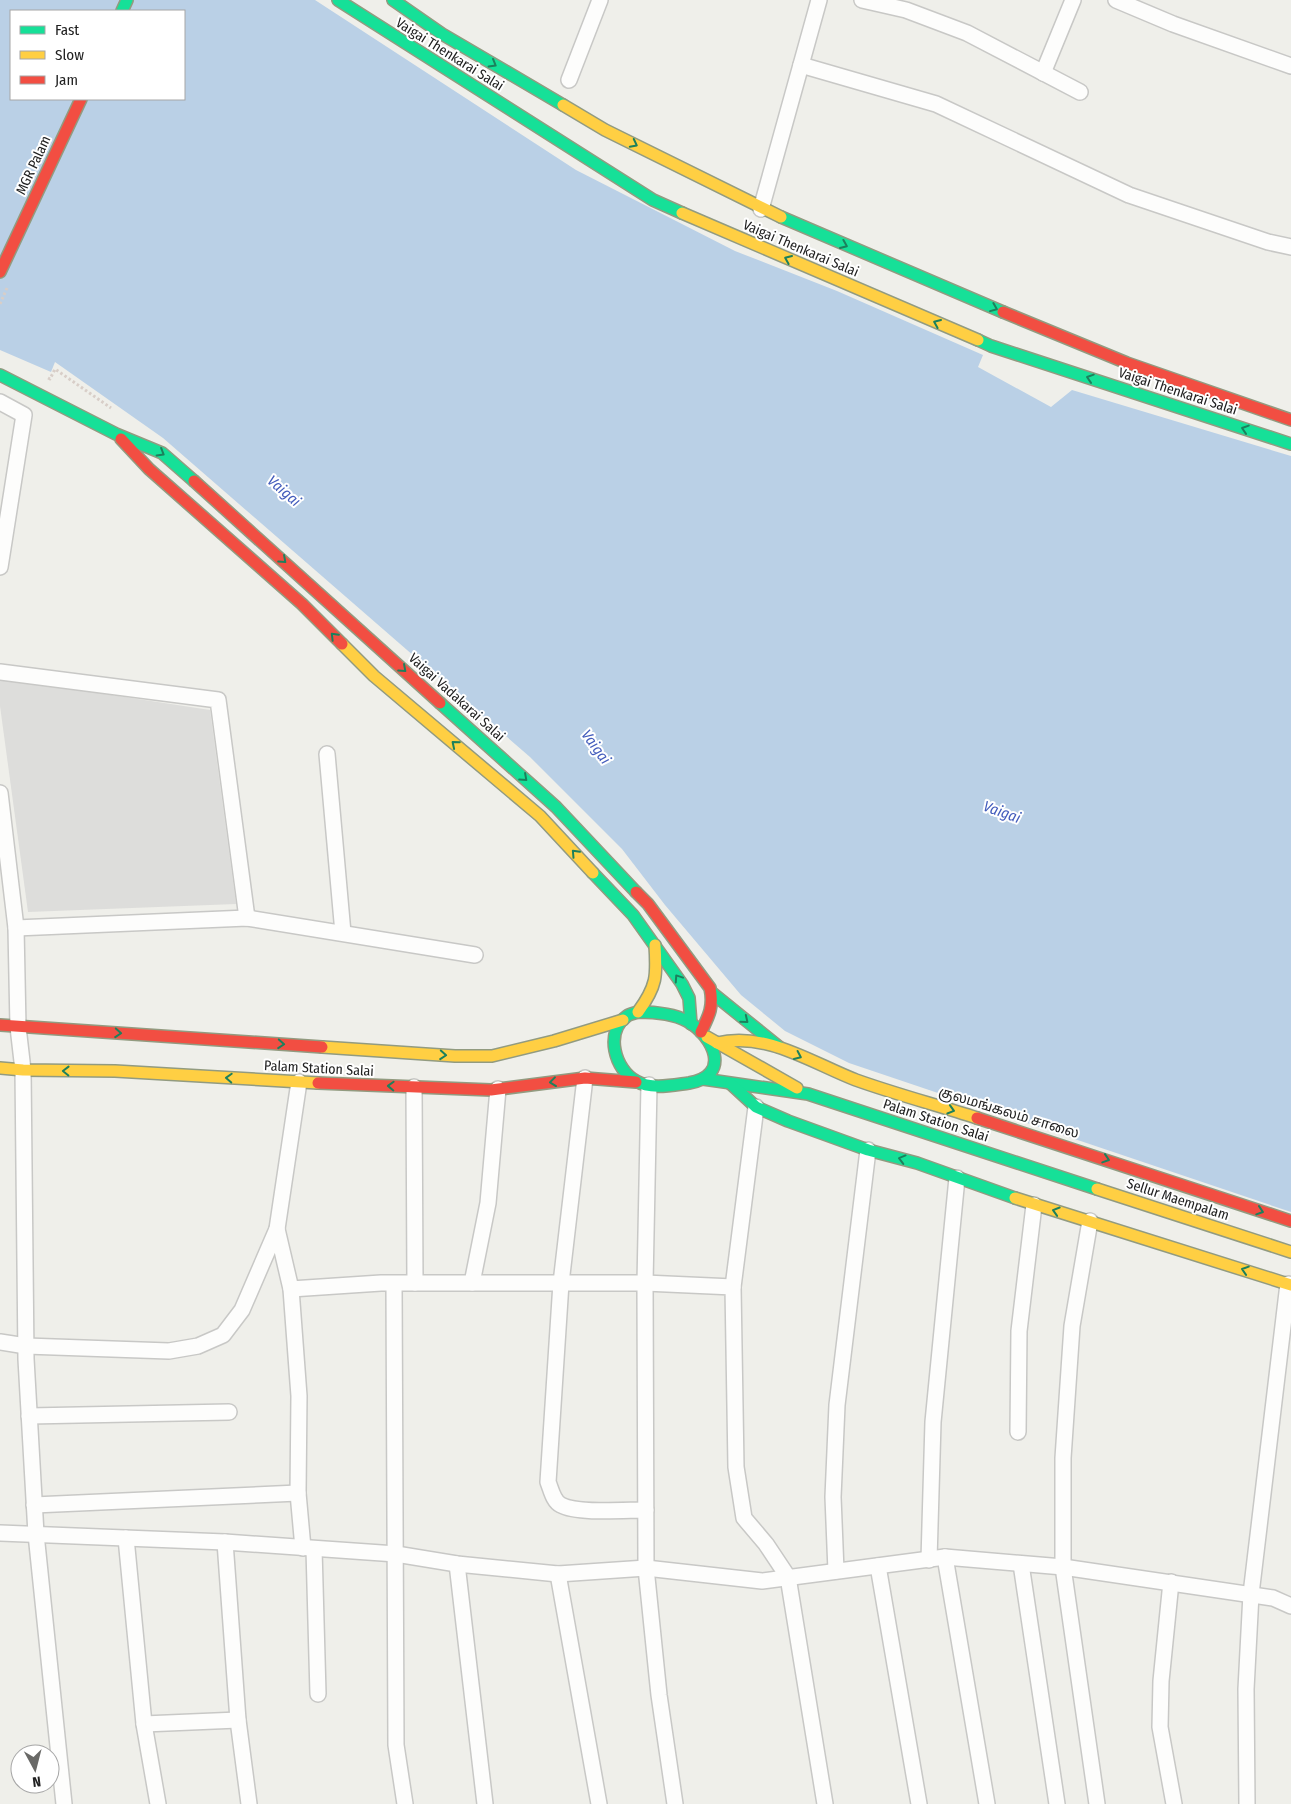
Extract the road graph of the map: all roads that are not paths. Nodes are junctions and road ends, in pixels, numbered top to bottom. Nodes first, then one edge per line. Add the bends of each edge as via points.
1 (338, 0) edge
2 (393, 0) edge
3 (600, 0) edge
4 (819, 0) edge
5 (862, 0) edge
6 (1073, 0) edge
7 (1116, 0) edge
8 (801, 65) junction
9 (1291, 66) edge
10 (1044, 73) junction
11 (569, 80) dead end
12 (1080, 92) dead end
13 (81, 100) edge
14 (760, 209) junction
15 (1291, 247) edge
16 (0, 272) edge
17 (0, 375) edge
18 (0, 402) edge
19 (1291, 420) edge
20 (116, 434) junction
21 (1291, 444) edge
22 (0, 567) edge
23 (0, 672) edge
24 (327, 754) dead end
25 (0, 793) edge
26 (1, 811) edge
27 (7, 912) edge
28 (247, 918) junction
29 (16, 928) junction
30 (343, 933) junction
31 (655, 945) junction
32 (475, 955) dead end
33 (711, 992) junction
34 (638, 1012) junction
35 (623, 1020) junction
36 (691, 1024) junction
37 (0, 1025) edge
38 (18, 1027) junction
39 (708, 1037) junction
40 (779, 1047) junction
41 (0, 1068) edge
42 (24, 1070) junction
43 (585, 1078) junction
44 (703, 1079) junction
45 (299, 1082) junction
46 (643, 1083) junction
47 (730, 1084) junction
48 (414, 1087) junction
49 (498, 1089) junction
50 (808, 1094) junction
51 (756, 1108) junction
52 (868, 1150) junction
53 (1055, 1174) joint
54 (957, 1178) junction
55 (1034, 1205) junction
56 (1090, 1221) junction
57 (1291, 1221) edge
58 (277, 1228) junction
59 (1291, 1252) edge
60 (415, 1283) junction
61 (472, 1283) junction
62 (561, 1283) junction
63 (645, 1283) junction
64 (394, 1284) junction
65 (1290, 1285) edge
66 (733, 1287) junction
67 (291, 1289) junction
68 (0, 1342) edge
69 (26, 1346) junction
70 (229, 1412) dead end
71 (29, 1416) junction
72 (1018, 1432) dead end
73 (298, 1493) junction
74 (34, 1505) junction
75 (646, 1510) junction
76 (0, 1533) edge
77 (36, 1534) junction
78 (126, 1538) junction
79 (225, 1542) junction
80 (309, 1548) junction
81 (396, 1554) junction
82 (945, 1557) junction
83 (929, 1560) junction
84 (457, 1564) junction
85 (1021, 1564) junction
86 (878, 1566) junction
87 (1063, 1566) junction
88 (646, 1568) junction
89 (836, 1571) junction
90 (558, 1574) junction
91 (788, 1578) junction
92 (1171, 1582) junction
93 (1251, 1594) junction
94 (1291, 1606) edge
95 (318, 1694) dead end
96 (238, 1720) junction
97 (144, 1724) junction
98 (64, 1804) edge
99 (158, 1804) edge
100 (249, 1804) edge
101 (404, 1804) edge
102 (485, 1804) edge
103 (599, 1804) edge
104 (675, 1804) edge
105 (825, 1804) edge
106 (918, 1804) edge
107 (986, 1804) edge
108 (1057, 1804) edge
109 (1097, 1804) edge
110 (1174, 1804) edge
111 (1247, 1804) edge

21 -> 1 main road, Vaigai Thenkarai Salai via 990,346 653,200
2 -> 14 main road, Vaigai Thenkarai Salai via 442,34 605,130
3 - 11 street
4 - 8 street
5 - 10 street via 906,10 967,33
6 - 10 street
7 - 9 street
8 - 14 street
8 - 15 street via 936,104 1129,195
10 - 12 street
13 - 16 main road, MGR Palam
14 -> 19 main road, Vaigai Thenkarai Salai via 1127,363
17 - 20 main road, Vaigai Vadakarai Salai
18 - 22 street via 24,415
31 -> 20 main road, Vaigai Vadakarai Salai via 633,915 540,816 374,676 302,604 149,470
20 -> 33 main road, Vaigai Vadakarai Salai via 162,453 556,807 648,904
23 - 28 street via 218,700
24 - 30 street
25 - 26 street
26 - 27 street
27 - 29 street
28 - 29 street
28 - 30 street
29 - 38 street
30 - 32 street
31 - 34 main road via 655,985
36 -> 31 main road, Vaigai Vadakarai Salai via 685,991
33 - 39 main road via 714,1002
33 -> 40 main road, Vaigai Vadakarai Salai
34 - 35 main road
34 - 36 main road via 667,1015
38 -> 35 main road, Palam Station Salai via 492,1056
35 - 46 main road via 616,1035 614,1052 621,1069
36 - 39 main road
37 - 38 main road, Palam Station Salai
38 - 42 street
39 - 40 main road, குலமங்கலம் சாலை via 742,1039
39 - 44 main road via 715,1059 712,1070
39 - 50 main road, Palam Station Salai
40 -> 57 main road, குலமங்கலம் சாலை via 856,1080
41 - 42 main road, Palam Station Salai
45 -> 42 main road, Palam Station Salai via 115,1071
42 - 69 street
43 - 46 main road, Palam Station Salai
43 -> 49 main road, Palam Station Salai
43 - 62 street
44 - 46 main road via 682,1084
44 - 47 main road, Palam Station Salai
48 -> 45 main road, Palam Station Salai
45 - 58 street
46 - 63 street
47 - 50 main road, Palam Station Salai
47 - 51 main road
48 - 49 main road, Palam Station Salai
48 - 60 street
49 - 61 street via 488,1203
50 - 53 main road, Palam Station Salai
51 - 52 main road
51 - 66 street
54 -> 52 main road
52 - 89 street via 837,1405 833,1497
53 - 59 main road, Sellur Maempalam
54 - 55 main road
54 - 83 street via 933,1422
56 -> 55 main road
55 - 72 street via 1020,1331
65 -> 56 main road
56 - 87 street via 1072,1326 1063,1458
58 - 67 street
58 - 69 street via 242,1310 223,1335 198,1346 169,1351
60 - 61 street
60 - 64 street
61 - 62 street
62 - 63 street
62 - 75 street via 548,1482 552,1494 559,1504 571,1509
63 - 66 street
63 - 75 street
64 - 67 street
64 - 81 street
65 - 93 street
66 - 91 street via 736,1467 744,1518
67 - 73 street via 299,1396
68 - 69 street
69 - 71 street
70 - 71 street
71 - 74 street
73 - 74 street
73 - 80 street
74 - 77 street
75 - 88 street
76 - 77 street
77 - 78 street
77 - 98 street
78 - 79 street
78 - 97 street
79 - 80 street
79 - 96 street
80 - 81 street
80 - 95 street
81 - 84 street
81 - 101 street via 396,1745
82 - 83 street
82 - 85 street
82 - 107 street
83 - 86 street
84 - 90 street
84 - 102 street
85 - 87 street
85 - 108 street
86 - 89 street
86 - 106 street
87 - 92 street
87 - 109 street
88 - 90 street
88 - 91 street via 762,1581
88 - 104 street via 659,1695
89 - 91 street
90 - 103 street
91 - 105 street
92 - 93 street
92 - 110 street via 1160,1727
93 - 94 street
93 - 111 street via 1246,1689
96 - 97 street
96 - 100 street
97 - 99 street

